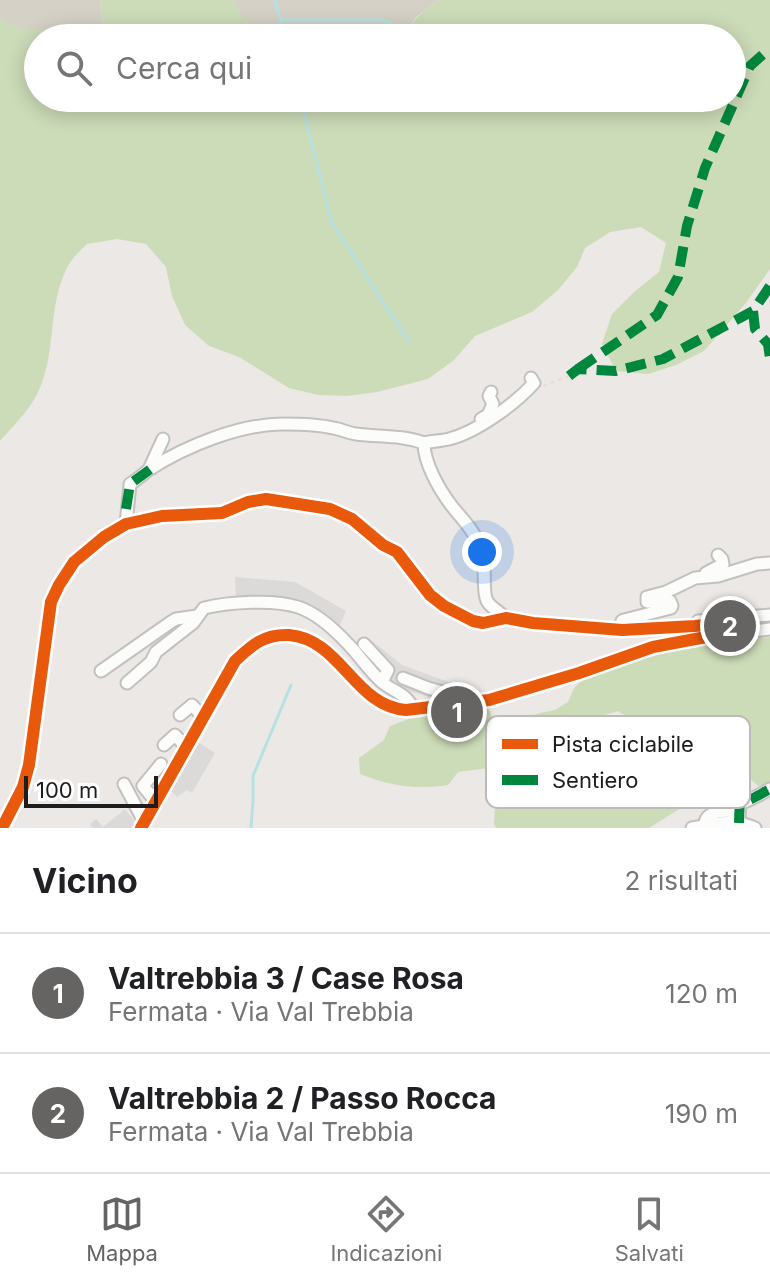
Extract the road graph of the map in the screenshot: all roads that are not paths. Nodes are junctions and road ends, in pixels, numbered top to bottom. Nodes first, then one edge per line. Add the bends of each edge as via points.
1 (531, 378) dead end
2 (491, 392) dead end
3 (477, 426) junction
4 (163, 439) dead end
5 (424, 443) junction
6 (152, 468) junction
7 (126, 524) junction
8 (718, 555) dead end
9 (770, 563) edge
10 (703, 576) junction
11 (770, 615) edge
12 (197, 616) junction
13 (506, 618) junction
14 (749, 625) junction
15 (770, 629) edge
16 (622, 630) junction
17 (364, 644) dead end
18 (101, 671) dead end
19 (403, 678) dead end
20 (382, 682) junction
21 (127, 683) dead end
22 (451, 706) junction
23 (413, 710) junction
24 (180, 715) dead end
25 (203, 717) junction
26 (164, 745) dead end
27 (186, 747) junction
28 (161, 764) dead end
29 (124, 784) dead end
30 (770, 789) edge
31 (750, 799) edge
32 (156, 802) junction
33 (739, 808) edge
34 (739, 823) junction
35 (143, 824) edge
36 (709, 826) edge
37 (2, 828) edge
38 (692, 828) edge
39 (755, 828) edge

1 - 3 street via 534,383 518,400
2 - 3 street via 493,404
3 - 5 street via 451,439
4 - 6 street
5 - 6 street via 332,427 273,424 203,442
5 - 13 street via 434,476 482,550 486,598
6 - 7 street via 130,484
7 - 13 street via 222,513 266,499 330,509 397,552 444,606 477,622
7 - 37 street via 74,562 53,596 29,765
8 - 10 street via 723,564
9 - 10 street
10 - 16 street via 647,597 649,603 667,600 672,606 624,620
11 - 14 street
12 - 18 street via 176,619
12 - 20 street via 204,608 241,603 301,608 348,643
12 - 21 street
13 - 16 street
14 - 15 street
14 - 16 street
14 - 22 street via 653,647 516,693
17 - 20 street via 388,670
19 - 22 street via 449,694
20 - 23 street via 410,701
22 - 23 street
23 - 25 street via 396,709 370,696 318,644 284,635 264,638 235,661
24 - 25 street via 192,705
25 - 27 street
26 - 27 street via 175,735
27 - 32 street
28 - 32 street via 143,786
29 - 35 street
30 - 31 street
32 - 35 street
33 - 34 street
34 - 36 street via 727,811 710,814 705,820
34 - 39 street
36 - 38 street

